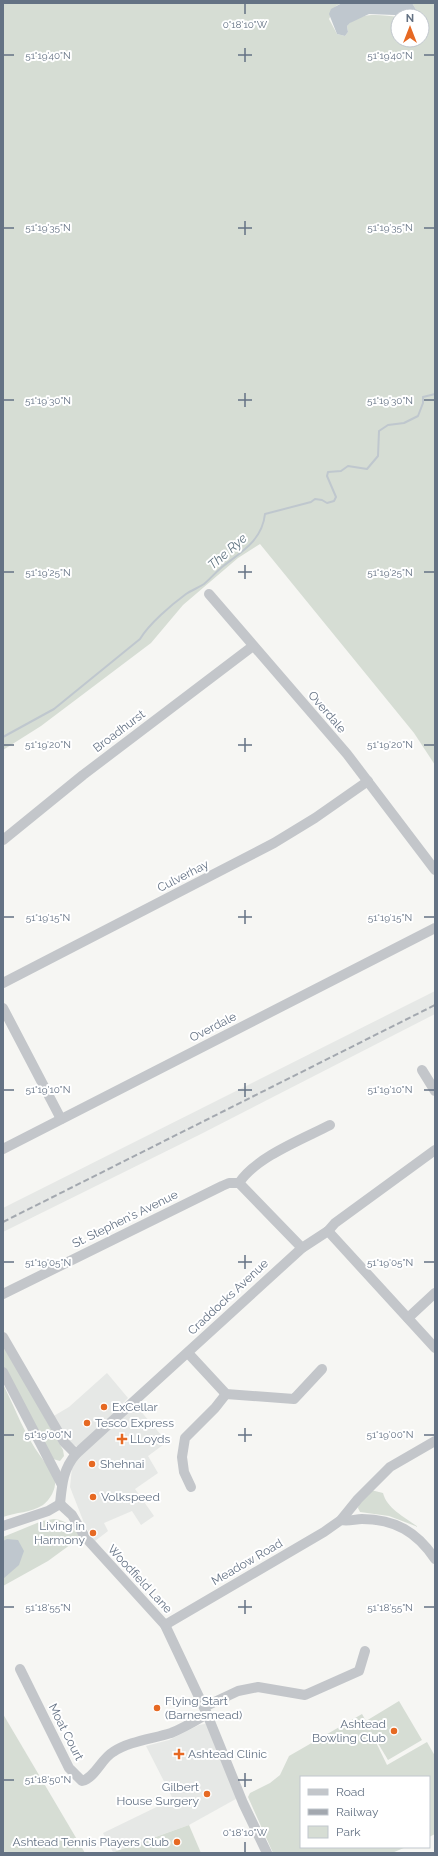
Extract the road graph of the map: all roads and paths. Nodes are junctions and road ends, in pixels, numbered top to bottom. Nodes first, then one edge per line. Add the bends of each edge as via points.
1 (209, 594) dead end
2 (253, 646) junction
3 (368, 781) junction
4 (3, 840) edge
5 (435, 870) edge
6 (435, 928) edge
7 (3, 983) edge
8 (3, 1008) edge
9 (422, 1070) dead end
10 (435, 1091) edge
11 (61, 1119) junction
12 (330, 1124) dead end
13 (3, 1149) edge
14 (435, 1150) edge
15 (239, 1183) junction
16 (328, 1231) junction
17 (302, 1248) junction
18 (435, 1293) edge
19 (3, 1294) edge
20 (408, 1318) junction
21 (3, 1337) edge
22 (435, 1348) edge
23 (188, 1353) junction
24 (322, 1369) dead end
25 (3, 1372) edge
26 (226, 1394) junction
27 (435, 1441) edge
28 (76, 1454) junction
29 (49, 1460) junction
30 (66, 1467) junction
31 (62, 1485) junction
32 (192, 1487) dead end
33 (60, 1504) junction
34 (341, 1520) junction
35 (3, 1526) edge
36 (435, 1559) edge
37 (165, 1624) junction
38 (365, 1651) dead end
39 (20, 1669) dead end
40 (205, 1711) junction
41 (267, 1853) edge

1 - 2 street, Overdale
2 - 3 street, Overdale
2 - 4 street, Broadhurst via 83,775
3 - 5 street, Overdale
3 - 7 street, Culverhay via 274,843
6 - 11 street, Overdale
8 - 11 street
9 - 10 street
11 - 13 street, Overdale
12 - 15 street via 260,1162 245,1174
14 - 16 street, Craddocks Avenue via 335,1223
15 - 17 street
15 - 19 street, St. Stephen's Avenue via 222,1186
16 - 17 street, Craddocks Avenue
16 - 20 street
17 - 23 street, Craddocks Avenue
18 - 20 street
20 - 22 street
21 - 28 street via 64,1442
23 - 26 street
23 - 28 street, Craddocks Avenue
24 - 26 street via 294,1399
25 - 29 street
26 - 32 street via 185,1438 182,1457 184,1472
27 - 34 street, Meadow Road via 390,1468 358,1499
28 - 30 street, Craddocks Avenue
29 - 30 street
29 - 31 street
30 - 31 street, Craddocks Avenue
31 - 33 street
33 - 35 street via 48,1511
33 - 37 street, Woodfield Lane via 72,1515 85,1537
34 - 36 street via 376,1519 400,1525 419,1539
34 - 37 street, Meadow Road
37 - 40 street, Woodfield Lane
38 - 40 street via 359,1671 304,1695 258,1687 238,1691
39 - 40 street, Moat Court via 69,1768 82,1781 88,1779 113,1751 172,1732
40 - 41 street, Woodfield Lane

